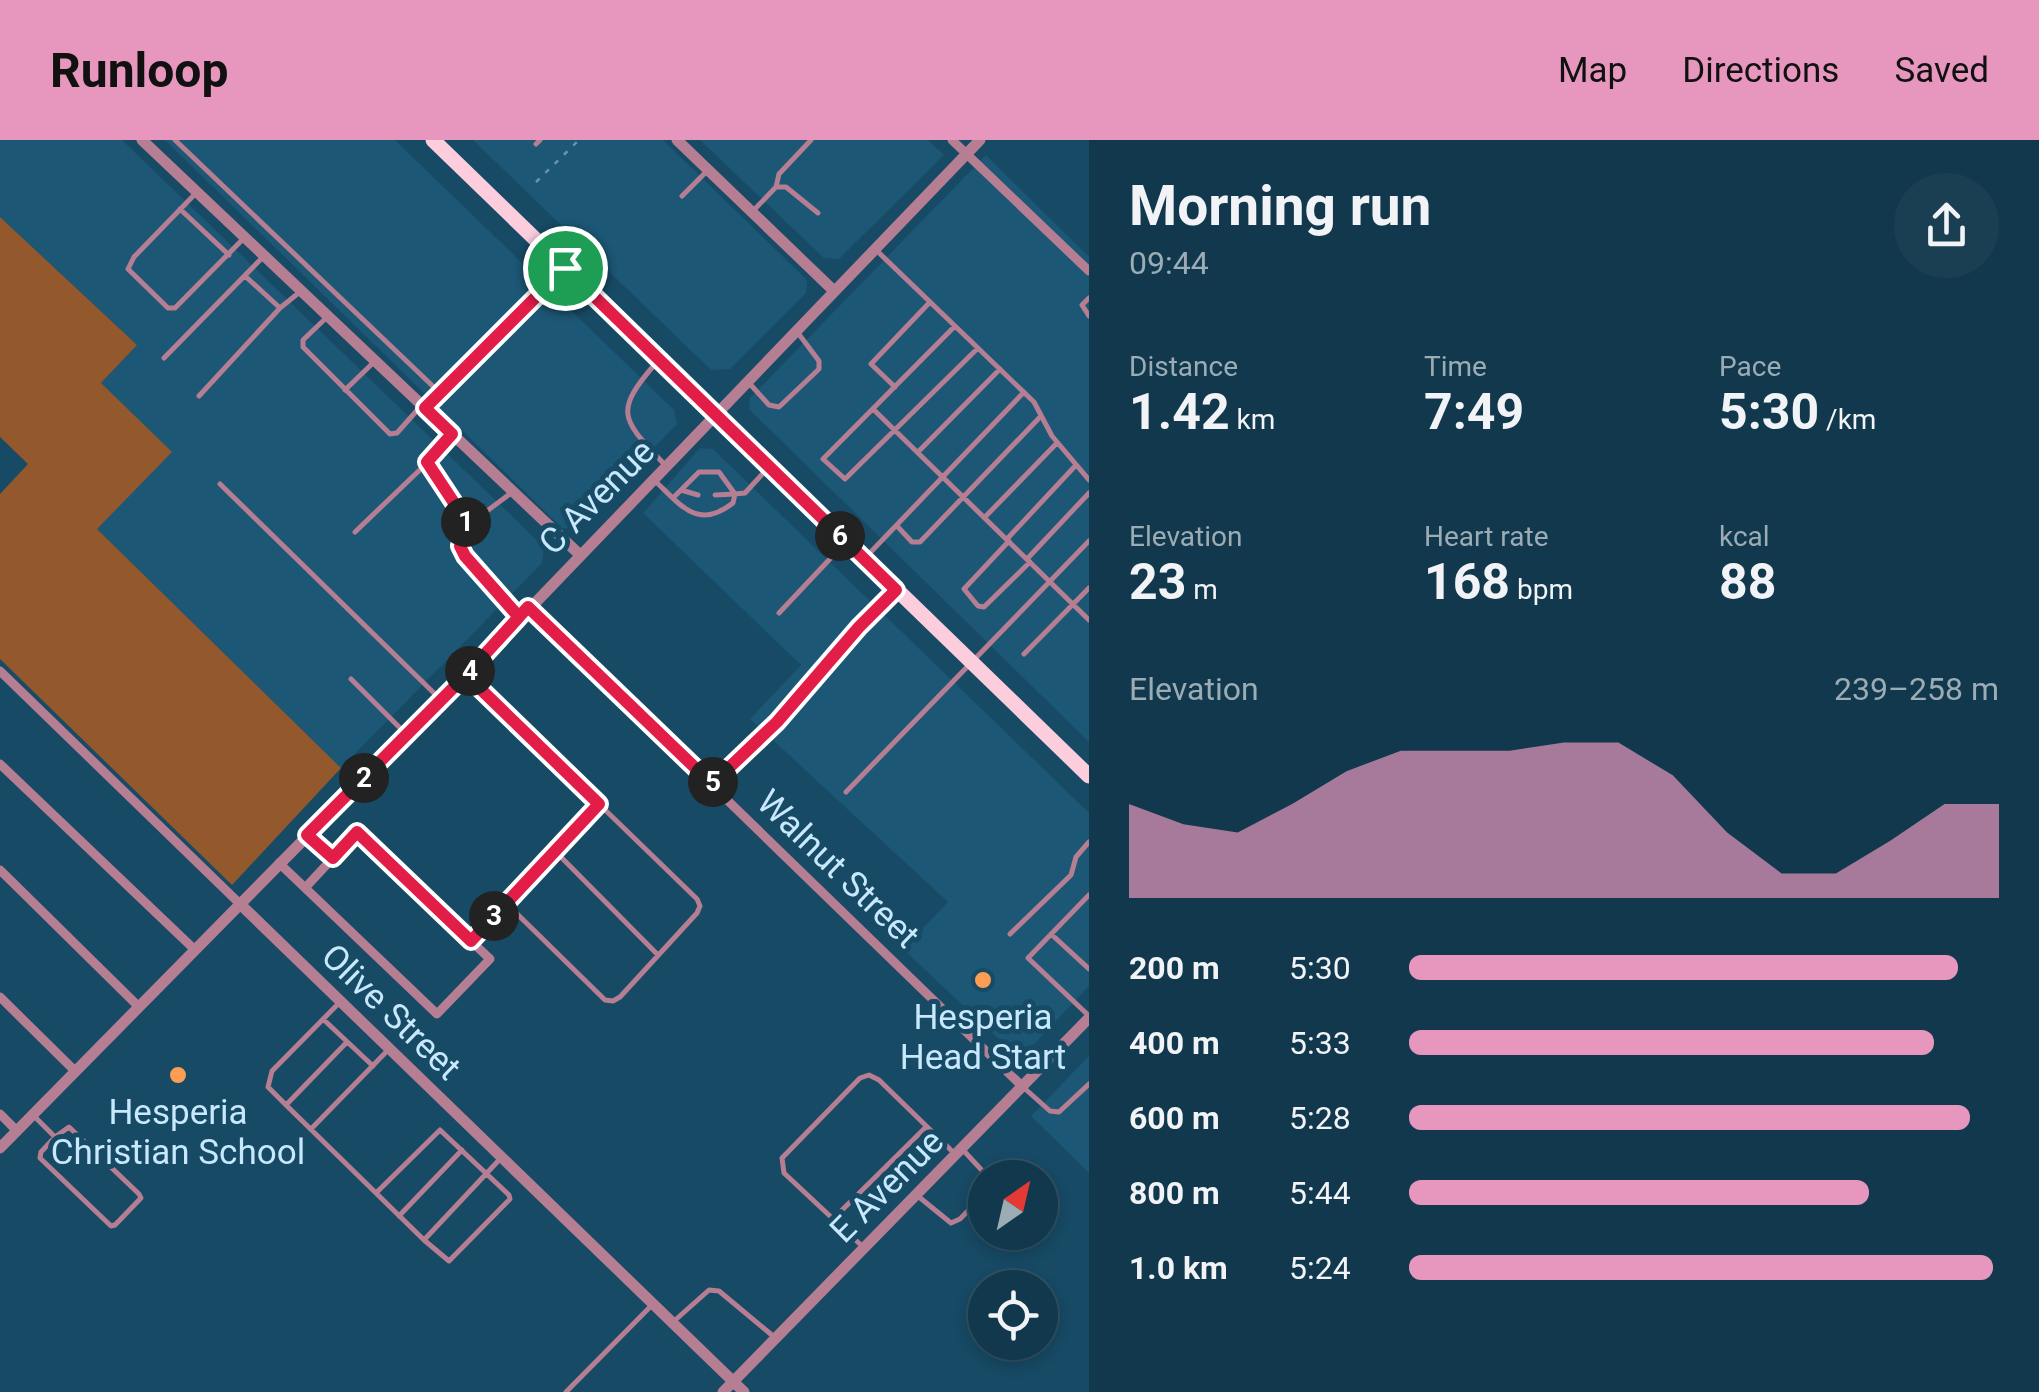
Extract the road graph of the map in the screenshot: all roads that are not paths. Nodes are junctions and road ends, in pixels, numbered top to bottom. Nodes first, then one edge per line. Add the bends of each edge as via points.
1 (142, 140) edge
2 (175, 140) edge
3 (432, 140) edge
4 (677, 140) edge
5 (811, 140) edge
6 (952, 140) edge
7 (980, 140) edge
8 (966, 154) junction
9 (708, 170) junction
10 (776, 187) junction
11 (197, 192) junction
12 (682, 196) dead end
13 (180, 209) junction
14 (752, 212) junction
15 (818, 213) dead end
16 (245, 238) junction
17 (875, 249) junction
18 (229, 254) junction
19 (264, 256) junction
20 (565, 268) junction
21 (1089, 271) edge
22 (245, 276) junction
23 (301, 291) junction
24 (834, 291) junction
25 (1089, 298) edge
26 (930, 302) junction
27 (280, 308) junction
28 (328, 316) junction
29 (1089, 316) edge
30 (956, 326) junction
31 (796, 332) junction
32 (978, 348) junction
33 (164, 358) dead end
34 (659, 359) junction
35 (374, 360) junction
36 (1000, 369) junction
37 (748, 382) junction
38 (895, 388) junction
39 (345, 390) junction
40 (1024, 392) junction
41 (440, 393) junction
42 (199, 396) dead end
43 (423, 407) junction
44 (873, 409) junction
45 (716, 415) junction
46 (1041, 416) junction
47 (896, 431) junction
48 (452, 434) junction
49 (1057, 443) junction
50 (918, 452) junction
51 (427, 462) junction
52 (1076, 465) junction
53 (666, 466) junction
54 (769, 468) junction
55 (944, 476) junction
56 (653, 479) junction
57 (1089, 480) edge
58 (220, 484) dead end
59 (681, 490) junction
60 (512, 492) junction
61 (1089, 493) edge
62 (735, 494) junction
63 (698, 495) dead end
64 (715, 495) dead end
65 (964, 495) junction
66 (673, 498) junction
67 (986, 518) junction
68 (896, 526) junction
69 (470, 527) junction
70 (355, 532) dead end
71 (1008, 540) junction
72 (1089, 541) edge
73 (846, 542) junction
74 (579, 554) junction
75 (864, 559) junction
76 (1028, 560) junction
77 (1049, 581) junction
78 (1089, 588) edge
79 (896, 590) junction
80 (1072, 604) junction
81 (523, 612) junction
82 (779, 613) dead end
83 (1089, 620) edge
84 (1024, 654) dead end
85 (971, 662) junction
86 (0, 670) edge
87 (466, 675) junction
88 (351, 679) dead end
89 (441, 700) junction
90 (407, 735) junction
91 (0, 764) edge
92 (1089, 776) edge
93 (712, 784) junction
94 (846, 792) dead end
95 (599, 804) junction
96 (307, 835) junction
97 (1089, 842) edge
98 (555, 851) junction
99 (333, 858) junction
100 (280, 863) junction
101 (0, 870) edge
102 (305, 888) junction
103 (1089, 895) edge
104 (239, 902) junction
105 (506, 903) junction
106 (1010, 934) dead end
107 (1051, 934) junction
108 (471, 941) junction
109 (194, 949) junction
110 (658, 956) junction
111 (1089, 970) edge
112 (0, 997) edge
113 (340, 1001) junction
114 (138, 1006) junction
115 (1089, 1017) edge
116 (323, 1019) junction
117 (347, 1042) junction
118 (390, 1049) junction
119 (373, 1066) junction
120 (75, 1071) junction
121 (1089, 1084) edge
122 (1023, 1087) junction
123 (286, 1104) junction
124 (0, 1114) edge
125 (33, 1115) junction
126 (926, 1126) junction
127 (311, 1129) junction
128 (17, 1131) junction
129 (55, 1137) junction
130 (0, 1148) edge
131 (462, 1150) junction
132 (959, 1152) junction
133 (502, 1157) junction
134 (968, 1160) edge
135 (486, 1174) junction
136 (376, 1192) junction
137 (917, 1194) junction
138 (968, 1211) edge
139 (399, 1216) junction
140 (832, 1219) junction
141 (424, 1240) junction
142 (864, 1248) junction
143 (653, 1304) junction
144 (672, 1323) junction
145 (775, 1338) junction
146 (733, 1381) junction
147 (566, 1392) edge
148 (723, 1392) edge
149 (744, 1392) edge

1 - 11 street
2 - 41 lane
3 - 20 main road
4 - 9 street
5 - 10 lane via 779,174
6 - 8 street
7 - 8 street, C Avenue
8 - 17 street, C Avenue
8 - 21 street
9 - 12 lane
9 - 14 street
10 - 14 lane
10 - 15 lane via 786,187
11 - 13 lane
11 - 16 street
13 - 18 lane
13 - 18 lane via 134,258 128,268 133,276 175,308
14 - 24 street
16 - 18 lane
16 - 19 street
17 - 24 street, C Avenue
17 - 26 lane
19 - 22 lane
19 - 23 street
20 - 34 main road
20 - 41 lane
22 - 27 lane
22 - 33 lane
23 - 27 lane
23 - 28 street
24 - 31 street, C Avenue
25 - 29 lane via 1082,305
26 - 30 lane
26 - 38 lane via 871,364
27 - 42 lane
28 - 35 street
28 - 39 lane via 302,340 303,347
30 - 32 lane
30 - 38 lane
31 - 37 street, C Avenue
31 - 37 lane via 821,366 800,390 774,408
32 - 36 lane
32 - 47 lane
34 - 45 main road
34 - 53 lane via 625,410
35 - 39 lane
35 - 43 street
36 - 40 lane
36 - 50 lane
37 - 45 street, C Avenue
38 - 44 lane
39 - 43 lane via 390,434
40 - 46 lane
40 - 55 lane
41 - 43 lane
43 - 48 street
44 - 47 lane
44 - 47 lane via 823,459 845,480
45 - 53 street, C Avenue
45 - 54 main road
46 - 49 lane
46 - 65 lane
47 - 50 lane
48 - 51 lane
48 - 60 street
49 - 52 lane
49 - 67 lane
50 - 55 lane
51 - 69 lane
51 - 70 lane
52 - 57 lane
52 - 71 lane
53 - 56 street, C Avenue
54 - 62 lane
54 - 73 main road
55 - 65 lane
55 - 68 lane
56 - 66 lane
56 - 74 street, C Avenue
58 - 89 lane
59 - 62 lane via 698,472 719,472
59 - 63 lane
59 - 66 lane
60 - 69 lane
60 - 74 street
61 - 76 lane
62 - 64 lane
62 - 66 lane via 716,516 696,516
65 - 67 lane
65 - 68 lane via 920,542
67 - 71 lane
68 - 75 lane
69 - 81 lane via 460,546 465,556
71 - 76 lane
71 - 76 lane via 964,589 978,606
72 - 77 lane
73 - 75 main road
73 - 82 lane
74 - 81 street, C Avenue
75 - 79 main road
76 - 77 lane
77 - 80 lane
77 - 85 lane
78 - 80 lane
79 - 85 main road
79 - 93 lane
80 - 83 lane
80 - 84 lane
81 - 87 street, C Avenue
81 - 93 street, Walnut Street
85 - 92 main road
85 - 94 lane
86 - 104 street, Olive Street
87 - 89 street, C Avenue
87 - 95 street
88 - 90 lane
89 - 90 street, C Avenue
90 - 96 street, C Avenue
91 - 109 street
93 - 122 street, Walnut Street
95 - 98 street
95 - 110 lane via 698,899 697,913
96 - 99 street
96 - 100 street, C Avenue
97 - 106 lane via 1071,874
98 - 105 street
98 - 110 lane
99 - 102 street
99 - 108 street via 357,832
100 - 102 street
100 - 104 street, C Avenue
101 - 114 street
102 - 108 street via 436,1014 490,959
103 - 107 lane
104 - 109 street, C Avenue
104 - 113 street, Olive Street
105 - 108 street
105 - 110 lane via 605,1000 614,1002
107 - 111 lane
107 - 115 lane via 1028,958
109 - 114 street, C Avenue
112 - 120 street
113 - 116 lane
113 - 118 street, Olive Street
114 - 120 street, C Avenue
115 - 122 street, E Avenue
116 - 117 lane
116 - 123 lane via 268,1077 268,1087
117 - 119 lane
117 - 123 lane
118 - 119 lane
118 - 133 street, Olive Street
119 - 127 lane
120 - 125 street, C Avenue
121 - 122 lane via 1059,1112
122 - 132 street, E Avenue
123 - 127 lane
124 - 128 street
125 - 128 street, C Avenue
125 - 129 lane
126 - 132 lane
126 - 140 lane
126 - 140 lane via 878,1080 860,1078 780,1166
127 - 136 lane
128 - 130 street, C Avenue
129 - 129 lane via 40,1158 115,1225 139,1194 69,1127
131 - 135 lane
131 - 136 lane via 440,1130
131 - 139 lane
132 - 134 lane
132 - 137 street, E Avenue
133 - 135 lane
133 - 143 street, Olive Street
135 - 141 lane
135 - 141 lane via 510,1199 449,1262
136 - 139 lane
137 - 138 lane via 951,1224
137 - 142 street, E Avenue
139 - 141 lane
140 - 142 lane
142 - 145 street, E Avenue
143 - 144 street, Olive Street
143 - 147 lane
144 - 145 lane via 709,1290 719,1290
144 - 146 street, Olive Street
145 - 146 street, E Avenue
146 - 148 street, E Avenue
146 - 149 street, Olive Street

